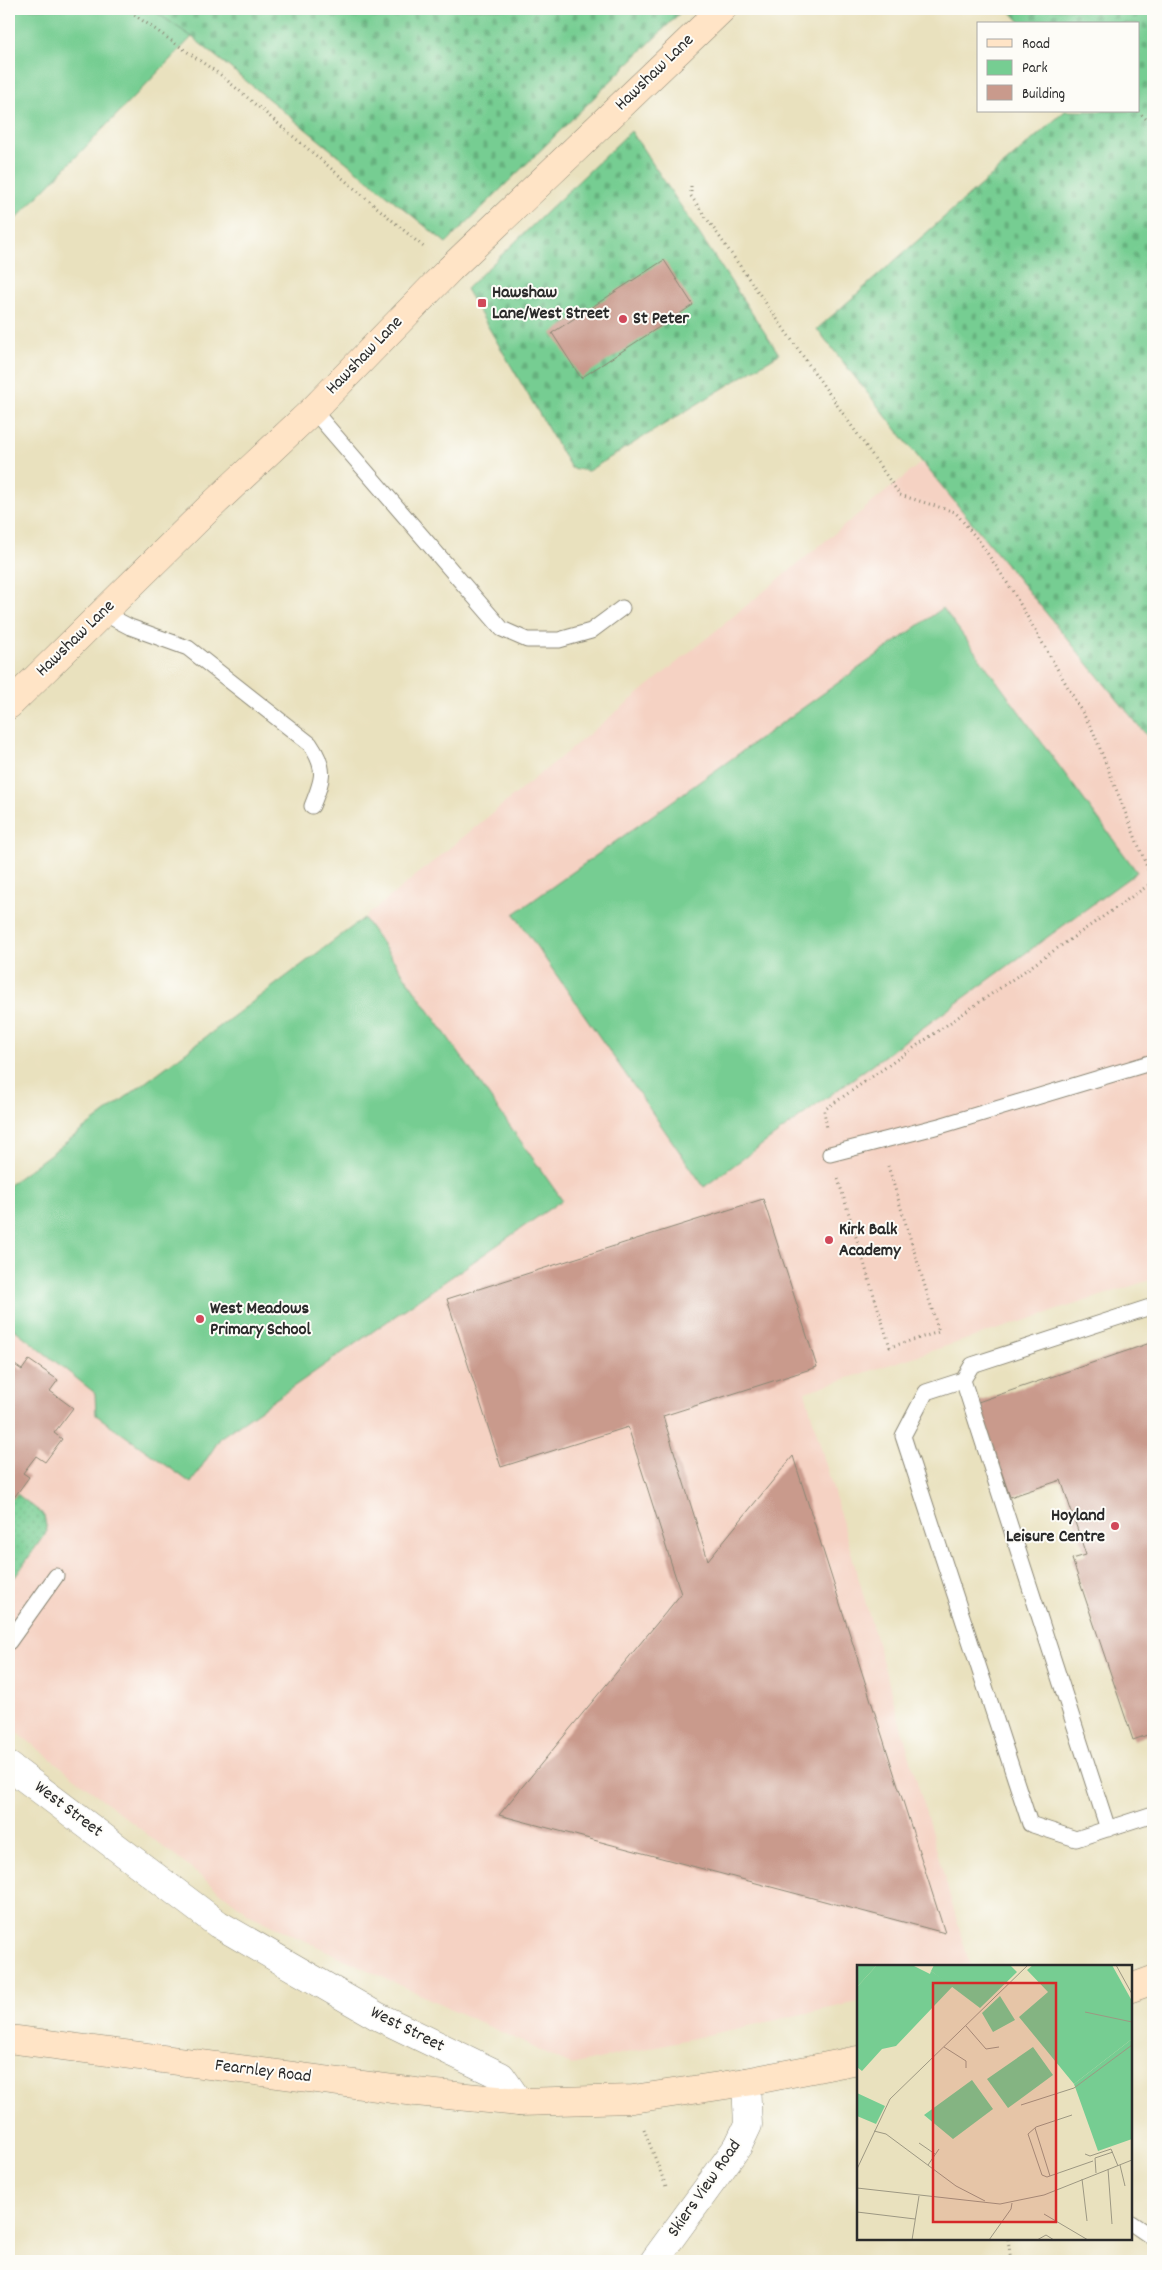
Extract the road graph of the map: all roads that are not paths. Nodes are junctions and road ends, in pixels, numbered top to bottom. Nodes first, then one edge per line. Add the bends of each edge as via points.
1 (722, 9) edge
2 (313, 410) junction
3 (622, 608) dead end
4 (103, 613) junction
5 (9, 704) edge
6 (312, 806) dead end
7 (1153, 1062) edge
8 (830, 1154) road end
9 (1153, 1306) edge
10 (964, 1380) junction
11 (56, 1576) dead end
12 (14, 1623) edge
13 (9, 1642) edge
14 (9, 1766) edge
15 (1153, 1814) edge
16 (1108, 1829) junction
17 (1153, 1980) edge
18 (1132, 1988) edge
19 (9, 2039) edge
20 (857, 2060) edge
21 (746, 2082) junction
22 (519, 2102) junction
23 (1132, 2224) edge
24 (1153, 2238) edge
25 (654, 2261) edge

1 - 2 main road, Hawshaw Lane via 450,269
2 - 3 lane via 502,629 527,640 559,640 591,631
2 - 4 main road, Hawshaw Lane
4 - 5 main road, Hawshaw Lane
4 - 6 lane via 130,627 188,648 310,744 320,759 322,772 321,786
7 - 8 lane via 943,1125
9 - 10 lane via 972,1365
10 - 16 lane
10 - 16 lane via 926,1392 903,1436 1030,1824 1076,1839
11 - 12 lane
12 - 13 lane
14 - 22 street, West Street via 218,1924 377,2016 501,2076
15 - 16 lane
17 - 18 main road
19 - 22 main road, Fearnley Road via 416,2092
20 - 21 main road
21 - 22 main road via 633,2099
21 - 25 street, Skiers View Road via 748,2125 738,2146
23 - 24 lane

